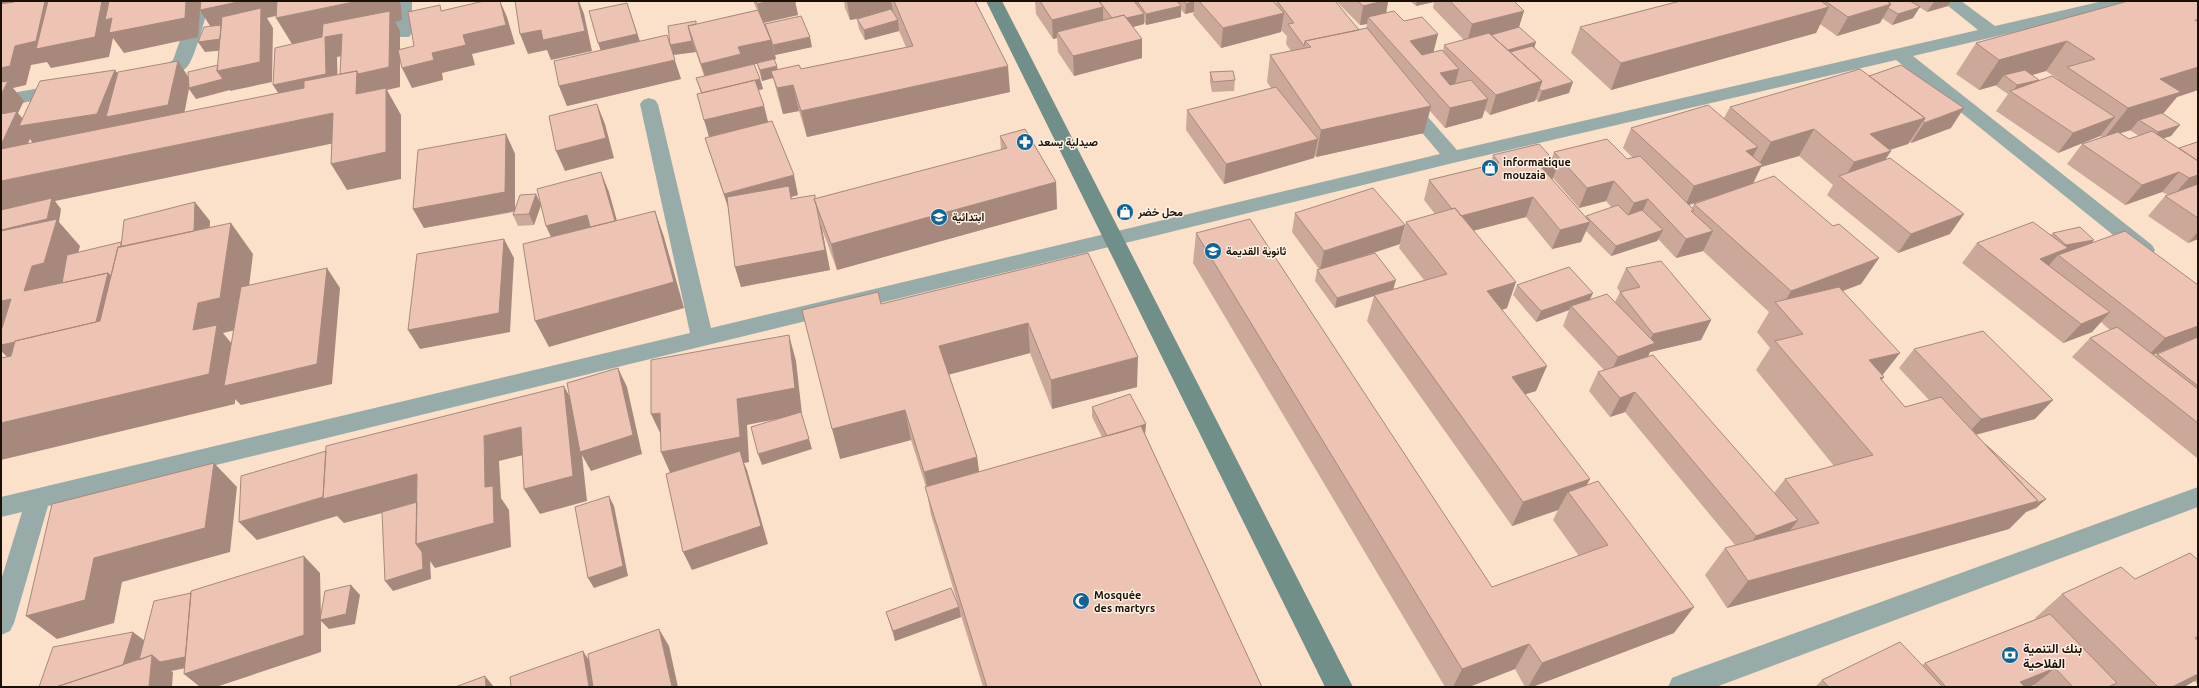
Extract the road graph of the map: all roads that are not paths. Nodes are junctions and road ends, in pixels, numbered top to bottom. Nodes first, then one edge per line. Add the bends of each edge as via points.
1 (202, 1) edge
2 (404, 1) edge
3 (994, 1) edge
4 (1950, 1) edge
5 (2125, 1) edge
6 (1992, 32) junction
7 (403, 33) dead end
8 (1898, 53) junction
9 (138, 78) edge
10 (77, 88) edge
11 (1396, 91) edge
12 (1, 101) edge
13 (649, 104) dead end
14 (1453, 157) junction
15 (1114, 238) junction
16 (2161, 262) edge
17 (702, 337) junction
18 (2198, 497) edge
19 (38, 499) junction
20 (1, 507) edge
21 (1, 624) edge
22 (1339, 687) edge
23 (1682, 687) edge

1 - 9 street via 181,63 168,72
2 - 7 street
3 - 15 main road
4 - 6 street
5 - 6 street
6 - 8 street
8 - 14 street
8 - 16 street
10 - 12 street
11 - 14 street
13 - 17 street
14 - 15 street
15 - 17 street
15 - 22 main road
17 - 19 street
18 - 23 street
19 - 20 street
19 - 21 street

